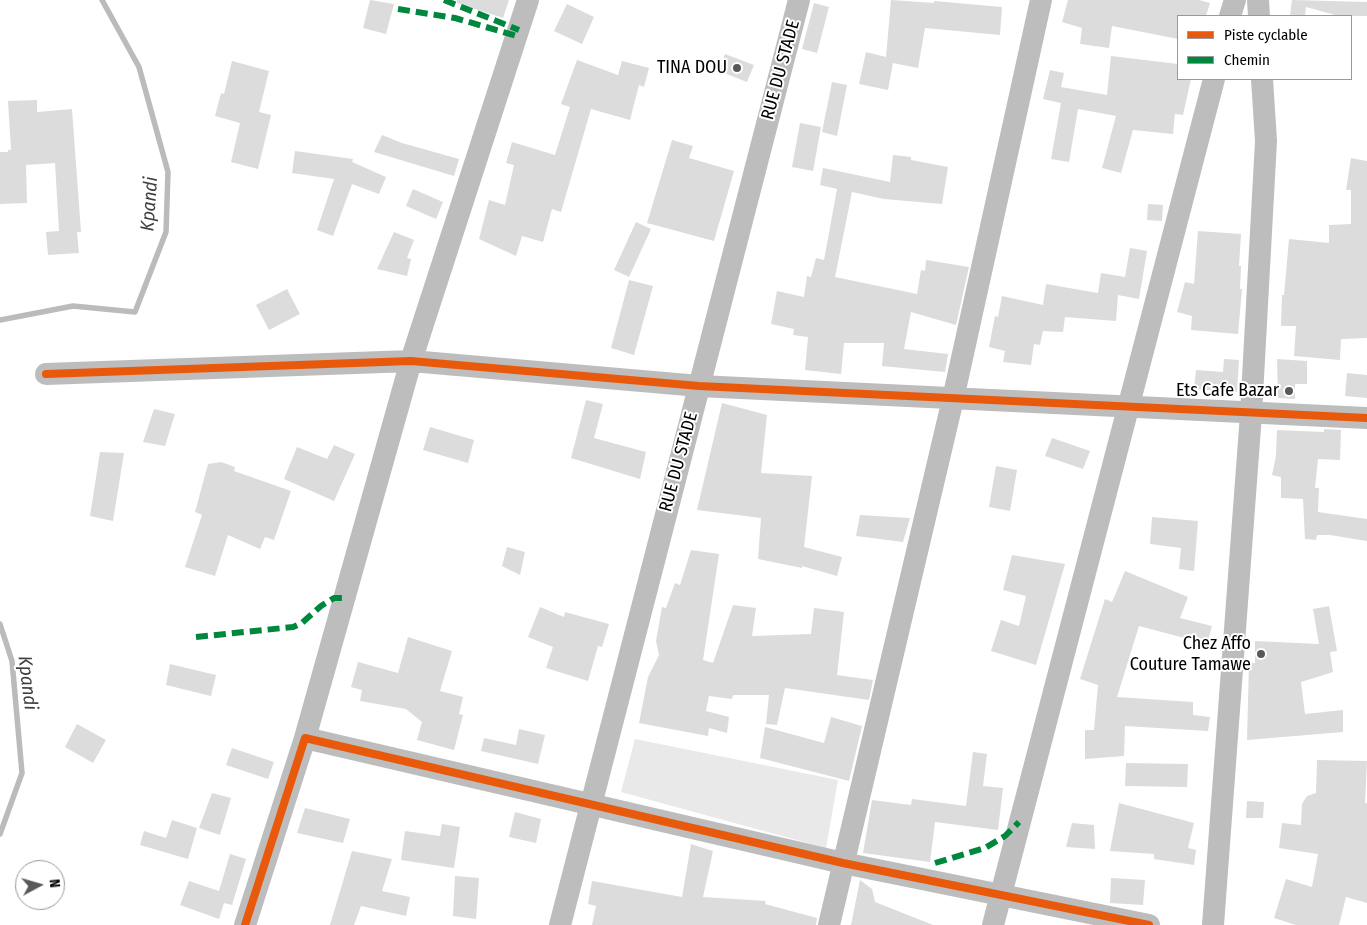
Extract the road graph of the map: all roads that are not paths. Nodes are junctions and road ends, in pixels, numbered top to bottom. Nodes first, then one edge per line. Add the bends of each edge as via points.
1 (528, 0) edge
2 (800, 0) edge
3 (1041, 0) edge
4 (1235, 0) edge
5 (1258, 0) edge
6 (1230, 15) edge
7 (1259, 15) edge
8 (1214, 80) edge
9 (1262, 80) edge
10 (411, 361) junction
11 (46, 374) dead end
12 (699, 386) junction
13 (952, 398) junction
14 (1126, 407) junction
15 (1252, 414) junction
16 (1367, 418) edge
17 (305, 738) junction
18 (590, 805) junction
19 (843, 863) junction
20 (1000, 896) junction
21 (245, 925) edge
22 (560, 925) edge
23 (829, 925) edge
24 (993, 925) edge
25 (1149, 925) edge
26 (1213, 925) edge

1 - 10 street
2 - 12 street, RUE DU STADE
3 - 13 street
4 - 6 street
5 - 7 street
8 - 14 street
9 - 15 street via 1266,140
10 - 11 street
10 - 12 street
10 - 17 street
12 - 13 street
12 - 18 street, RUE DU STADE
13 - 14 street
13 - 19 street
14 - 15 street
14 - 20 street
15 - 16 street
15 - 26 street
17 - 18 street
17 - 21 street
18 - 19 street
18 - 22 street, RUE DU STADE
19 - 20 street
19 - 23 street
20 - 24 street
20 - 25 street

